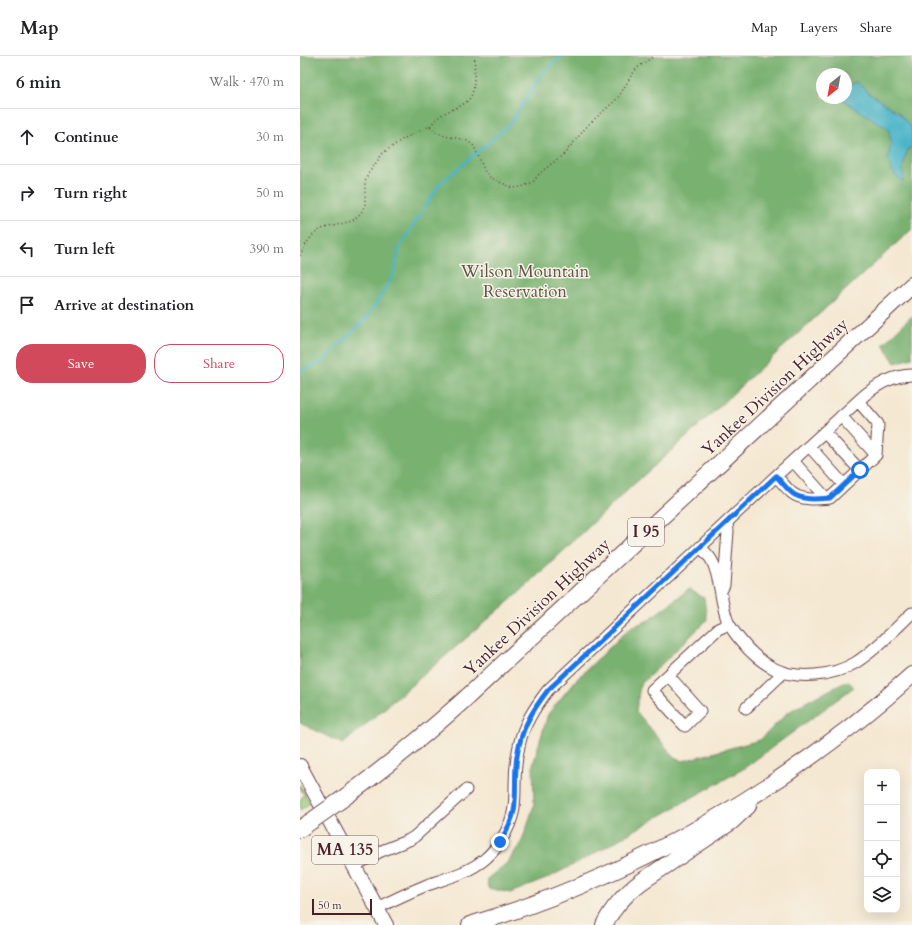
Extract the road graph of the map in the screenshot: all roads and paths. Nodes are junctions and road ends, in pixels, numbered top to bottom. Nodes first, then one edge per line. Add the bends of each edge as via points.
1 (475, 56) edge
2 (654, 56) edge
3 (430, 126) junction
4 (300, 256) edge
5 (912, 286) edge
6 (912, 374) edge
7 (858, 401) junction
8 (841, 416) junction
9 (824, 432) junction
10 (809, 446) junction
11 (876, 455) junction
12 (793, 461) junction
13 (860, 470) junction
14 (776, 476) junction
15 (844, 485) junction
16 (826, 498) junction
17 (727, 523) junction
18 (700, 547) junction
19 (720, 592) junction
20 (912, 613) edge
21 (729, 624) junction
22 (784, 672) junction
23 (668, 675) junction
24 (912, 675) edge
25 (746, 708) dead end
26 (300, 766) edge
27 (768, 786) junction
28 (466, 790) dead end
29 (305, 825) edge
30 (354, 866) junction
31 (377, 908) junction
32 (386, 925) edge
33 (470, 925) edge
34 (604, 925) edge

1 - 3 path via 472,94 468,101 446,112
2 - 3 path via 637,68 618,98 588,125 564,154 533,182 522,187 513,188 491,178 474,146 466,140 444,136
3 - 4 path via 403,139 383,153 365,182 365,205 361,213 352,221 321,229 306,244
5 - 29 highway, Yankee Division Highway / I 95, bridge via 438,724
6 - 7 lane via 891,378 874,387
7 - 8 lane
7 - 11 lane via 878,424
8 - 9 lane
8 - 11 lane
9 - 10 lane
9 - 13 lane
10 - 12 lane
10 - 15 lane
11 - 13 lane
12 - 14 lane
12 - 16 lane
13 - 15 lane
14 - 16 lane via 798,497
14 - 17 lane
15 - 16 lane via 830,498
17 - 18 lane
17 - 19 lane via 724,585
18 - 19 lane via 712,561
18 - 31 lane via 548,690 536,706 519,745 514,812 505,834 492,853 463,872
19 - 21 lane
20 - 22 lane via 869,654 848,667 817,674 800,675
21 - 22 lane via 752,653 768,665
21 - 23 lane via 718,629
22 - 25 lane
23 - 23 lane via 652,690 685,726 700,711
24 - 27 highway via 841,734
26 - 30 main road, MA 135
27 - 33 highway via 691,832 635,861 554,896
27 - 34 highway via 732,821 628,892
28 - 30 lane via 414,837
30 - 31 main road, MA 135
31 - 32 main road, MA 135

